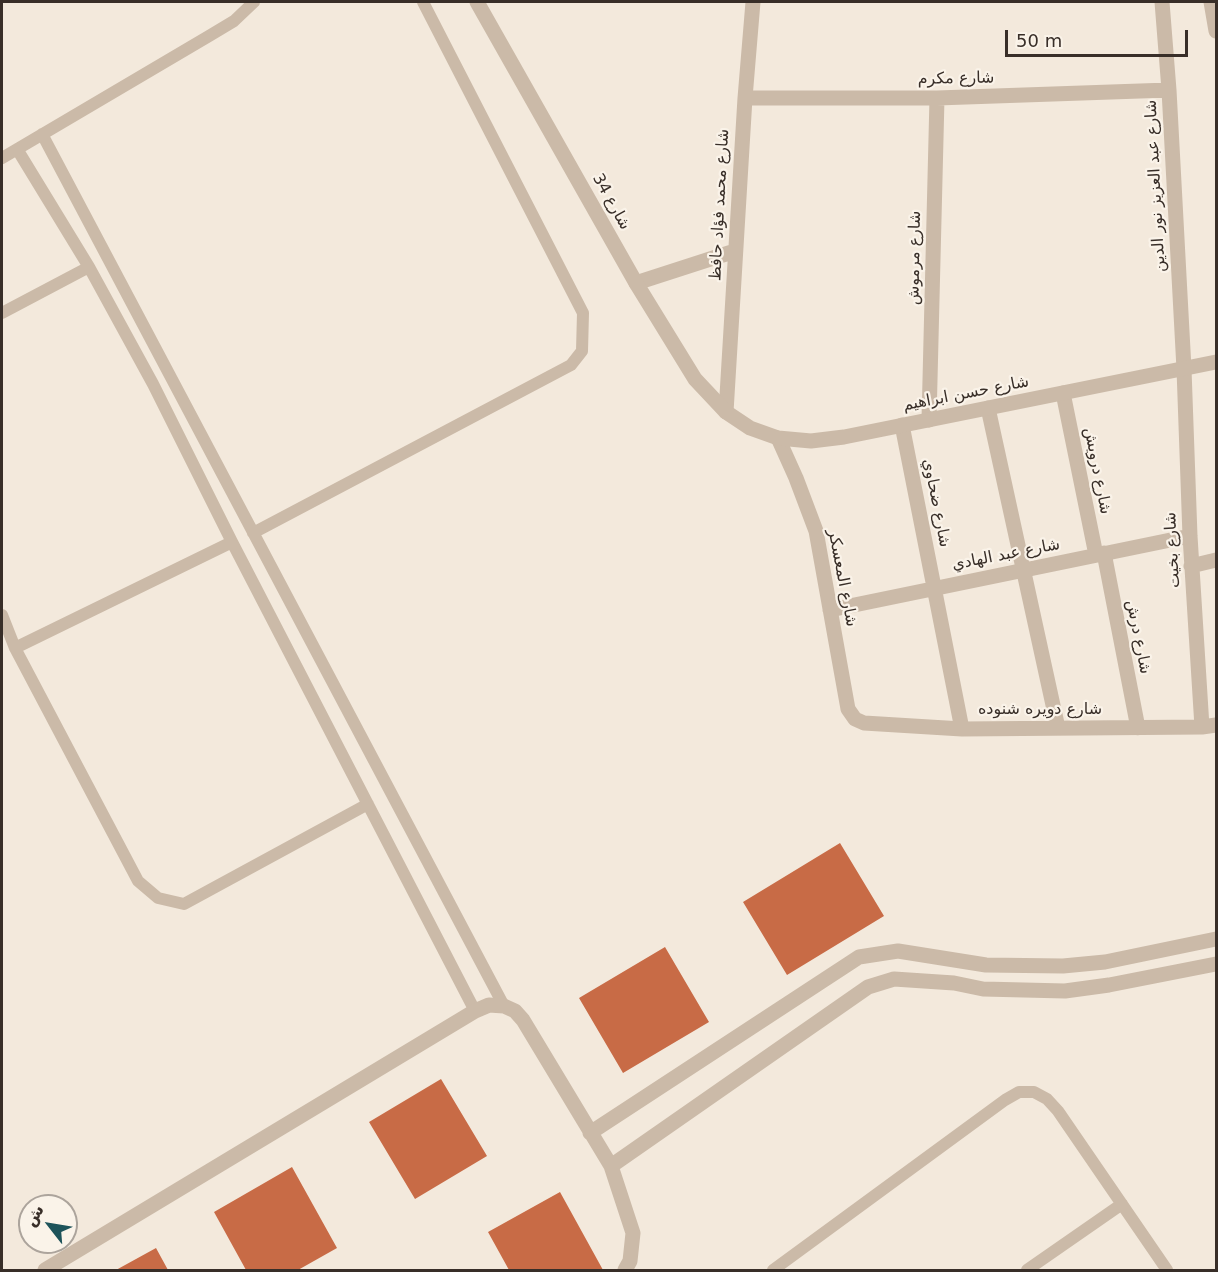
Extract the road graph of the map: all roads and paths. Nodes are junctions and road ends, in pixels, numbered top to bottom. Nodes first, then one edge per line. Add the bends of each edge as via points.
1 (254, 2) edge
2 (423, 2) edge
3 (477, 2) edge
4 (753, 2) edge
5 (1162, 2) edge
6 (1211, 2) edge
7 (1216, 31) edge
8 (1169, 90) junction
9 (745, 98) junction
10 (937, 98) junction
11 (42, 134) junction
12 (17, 149) junction
13 (2, 158) edge
14 (735, 251) junction
15 (89, 267) junction
16 (636, 283) junction
17 (2, 313) edge
18 (1216, 362) edge
19 (1184, 369) junction
20 (1064, 393) junction
21 (988, 408) junction
22 (726, 412) junction
23 (929, 420) junction
24 (902, 425) junction
25 (778, 438) junction
26 (253, 533) junction
27 (1190, 536) junction
28 (232, 542) junction
29 (1100, 554) junction
30 (1216, 560) edge
31 (1191, 566) junction
32 (1023, 570) junction
33 (934, 588) junction
34 (830, 610) junction
35 (2, 615) edge
36 (15, 648) junction
37 (864, 723) joint
38 (1209, 726) edge
39 (1058, 728) junction
40 (1138, 728) junction
41 (962, 729) junction
42 (368, 804) junction
43 (1216, 939) edge
44 (1216, 963) edge
45 (504, 1006) junction
46 (475, 1011) junction
47 (590, 1134) junction
48 (611, 1166) junction
49 (1122, 1204) junction
50 (45, 1270) edge
51 (625, 1270) edge
52 (773, 1270) edge
53 (1027, 1270) edge
54 (1167, 1270) edge

1 - 11 lane via 234,21
2 - 26 lane via 583,313 582,351 571,365
3 - 16 street, شارع 34
4 - 9 street, شارع محمد فؤاد حافظ
5 - 8 street, شارع عبد العزيز نور الدين
6 - 7 street
8 - 10 street, شارع مكرم
8 - 19 street, شارع عبد العزيز نور الدين
9 - 10 street, شارع مكرم
9 - 14 street, شارع محمد فؤاد حافظ
10 - 23 street, شارع مرموش
11 - 12 lane
11 - 26 lane
12 - 13 lane
12 - 15 lane
14 - 16 street
14 - 22 street, شارع محمد فؤاد حافظ
15 - 17 lane
15 - 28 lane
16 - 22 street, شارع 34 via 695,379
18 - 19 street, شارع حسن ابراهيم
19 - 20 street, شارع حسن ابراهيم
19 - 27 street, شارع بخيت
20 - 21 street, شارع حسن ابراهيم
20 - 29 street, شارع درويش
21 - 23 street, شارع حسن ابراهيم
21 - 32 street
22 - 25 street, شارع حسن ابراهيم via 750,428
23 - 24 street, شارع حسن ابراهيم
24 - 25 street, شارع حسن ابراهيم via 811,441
24 - 33 street, شارع ضحاوي
25 - 34 street, شارع المعسكر via 816,531
26 - 45 lane
27 - 29 street, شارع عبد الهادي
27 - 31 street, شارع بخيت
28 - 36 lane
28 - 42 lane
29 - 32 street, شارع عبد الهادي
29 - 40 street, شارع درش
30 - 31 street
31 - 38 street, شارع بخيت
32 - 33 street, شارع عبد الهادي
32 - 39 street
33 - 34 street, شارع عبد الهادي
33 - 41 street, شارع ضحاوي
34 - 37 street, شارع المعسكر via 848,709
35 - 36 lane
36 - 42 lane via 138,881 158,898 184,904
37 - 41 street, شارع دويره شنوده
38 - 40 street, شارع دويره شنوده
39 - 40 street, شارع دويره شنوده
39 - 41 street, شارع دويره شنوده
42 - 46 lane
43 - 47 street via 1105,962 1063,966 986,965 898,951 859,957
44 - 48 street via 1109,986 1065,991 983,989 894,979 868,987
45 - 46 street via 489,1005
45 - 47 street via 523,1020
46 - 50 street
47 - 48 street
48 - 51 street via 633,1233
49 - 52 lane via 1047,1099 1034,1092 1018,1092
49 - 53 lane
49 - 54 lane

